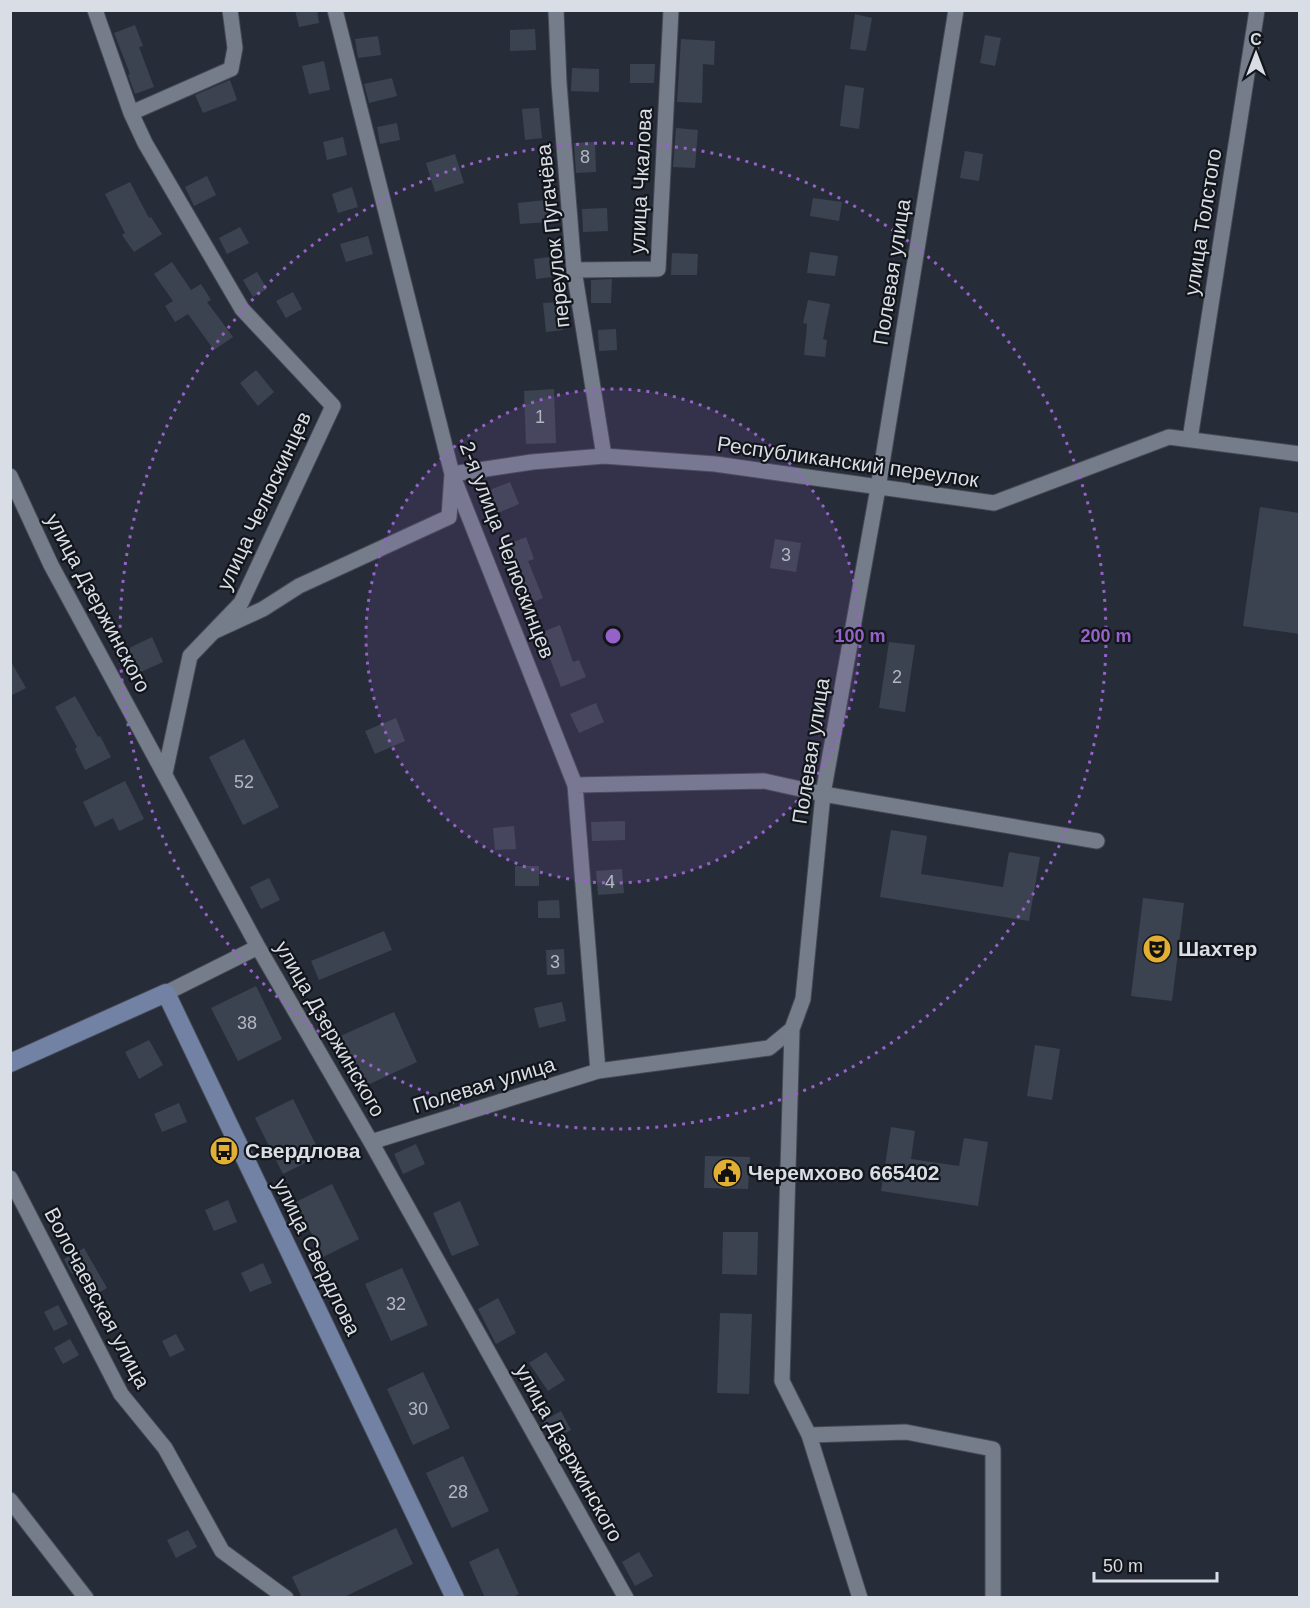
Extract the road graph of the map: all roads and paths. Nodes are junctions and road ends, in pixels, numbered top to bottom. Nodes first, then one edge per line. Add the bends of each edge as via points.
1 (95, 10) edge
2 (230, 10) edge
3 (335, 10) edge
4 (556, 10) edge
5 (671, 10) edge
6 (956, 10) edge
7 (1257, 10) edge
8 (131, 113) junction
9 (574, 270) junction
10 (1190, 440) junction
11 (1299, 454) edge
12 (604, 456) junction
13 (452, 474) junction
14 (10, 476) edge
15 (878, 488) junction
16 (213, 632) junction
17 (165, 773) junction
18 (576, 784) junction
19 (823, 794) junction
20 (1097, 841) dead end
21 (258, 947) junction
22 (166, 993) junction
23 (792, 1029) junction
24 (10, 1064) edge
25 (598, 1071) junction
26 (371, 1142) junction
27 (10, 1178) edge
28 (809, 1435) junction
29 (10, 1500) edge
30 (86, 1598) edge
31 (286, 1598) edge
32 (455, 1598) edge
33 (626, 1598) edge
34 (860, 1598) edge
35 (993, 1598) edge

1 - 8 street, улица Челюскинцев
2 - 8 street via 235,48 231,69
3 - 13 street, 2-я улица Челюскинцев
4 - 9 street, переулок Пугачёва via 558,83
5 - 9 street, улица Чкалова via 658,269
6 - 15 street, Полевая улица
7 - 10 street, улица Толстого
8 - 16 street, улица Челюскинцев via 242,309 333,406 241,603
9 - 12 street, переулок Пугачёва
10 - 11 street, Республиканский переулок
10 - 15 street, Республиканский переулок via 1169,437 994,502
12 - 13 street, Республиканский переулок
12 - 15 street, Республиканский переулок via 715,464
13 - 16 street via 449,517 299,586
13 - 18 street, 2-я улица Челюскинцев
14 - 17 street, улица Дзержинского via 51,565
15 - 19 street, Полевая улица
16 - 17 street, улица Челюскинцев via 190,656
17 - 21 street, улица Дзержинского
18 - 19 street via 764,781
18 - 25 street, 2-я улица Челюскинцев
19 - 20 street
19 - 23 street, Полевая улица via 803,999
21 - 22 street
21 - 26 street, улица Дзержинского
22 - 24 street
22 - 32 street, улица Свердлова
23 - 25 street, Полевая улица via 769,1048
23 - 28 street via 782,1381
25 - 26 street, Полевая улица
26 - 33 street, улица Дзержинского
27 - 31 street, Волочаевская улица via 121,1394 165,1448 222,1551
28 - 34 street
28 - 35 street via 906,1432 993,1449
29 - 30 street

